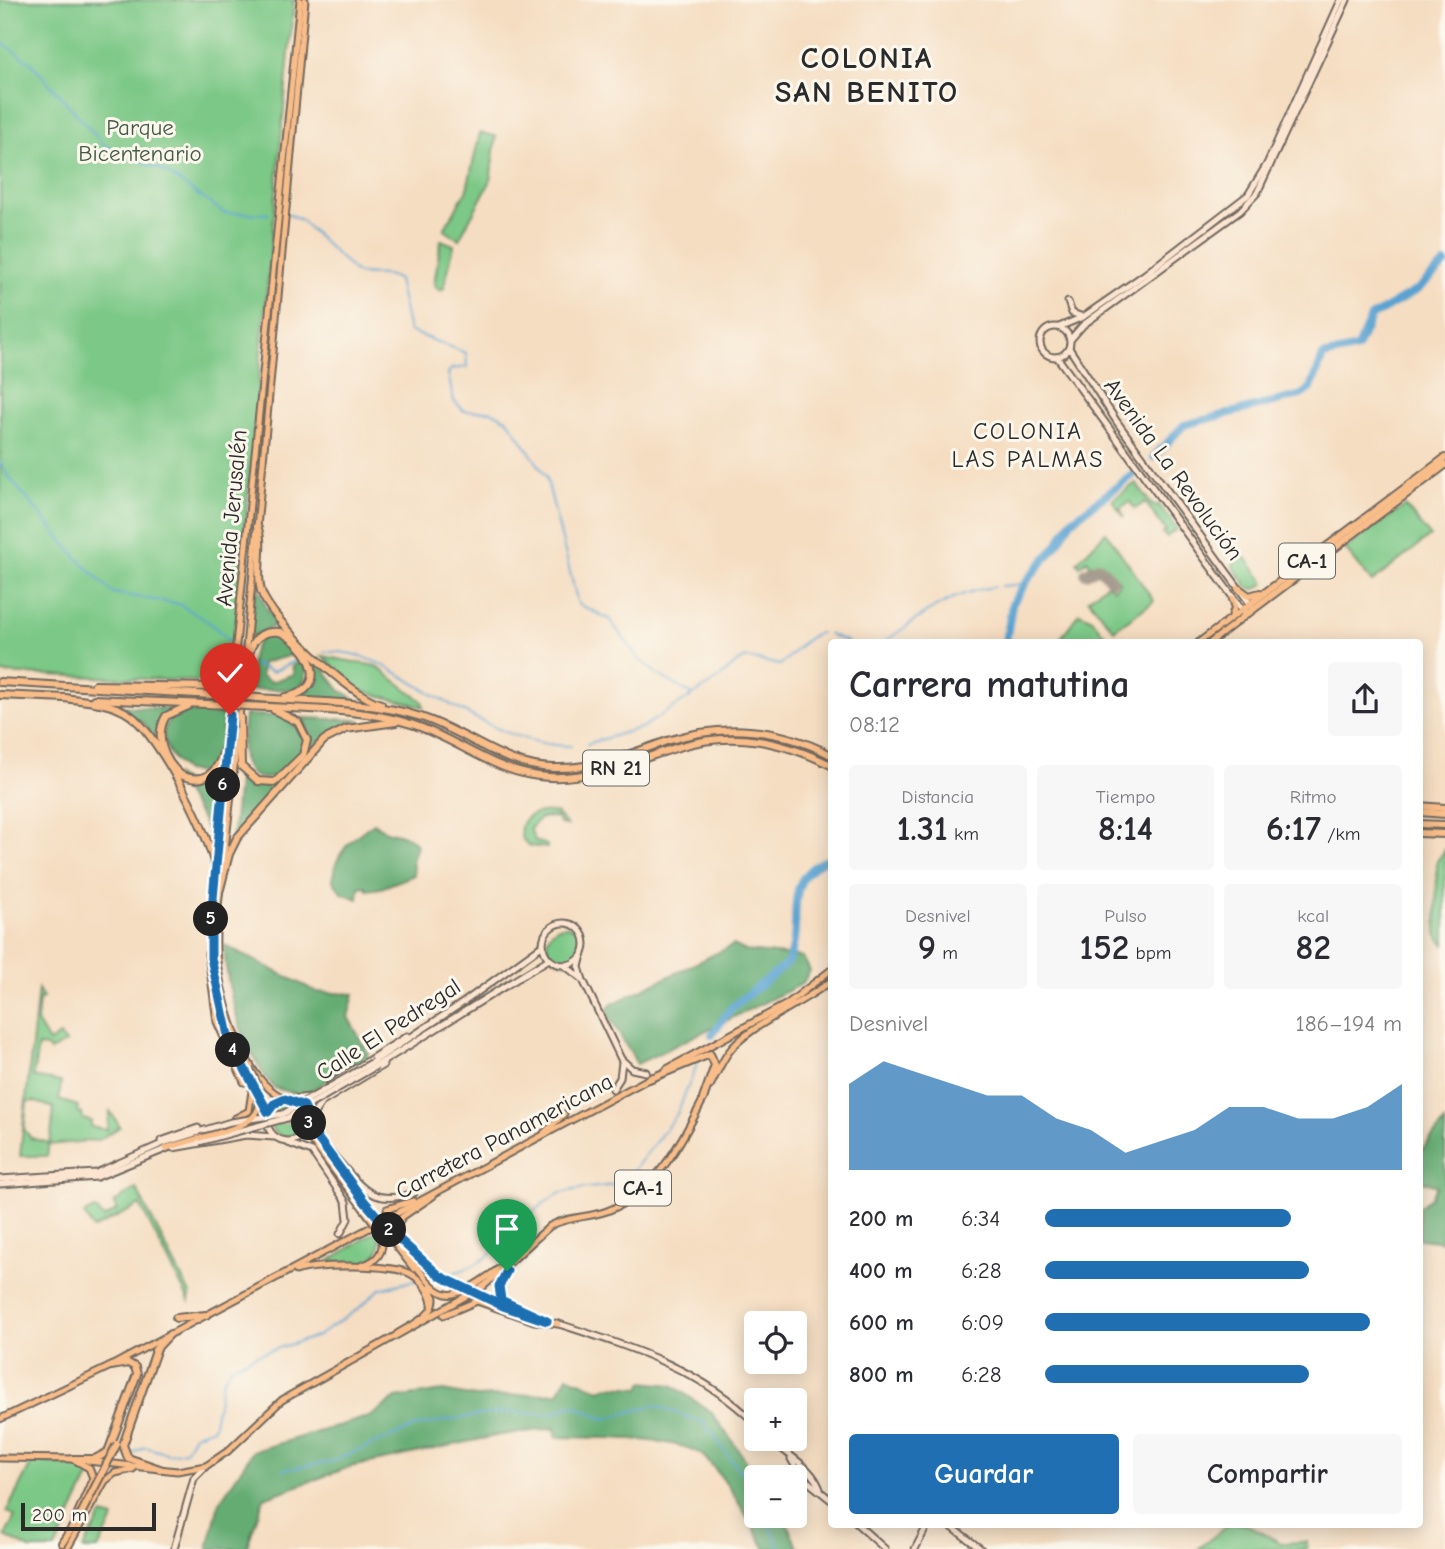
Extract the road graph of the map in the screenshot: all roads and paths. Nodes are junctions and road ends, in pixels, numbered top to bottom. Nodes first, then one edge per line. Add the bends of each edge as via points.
1 (302, 0) edge
2 (1341, 0) edge
3 (1347, 0) edge
4 (1068, 302) dead end
5 (1083, 317) junction
6 (1059, 327) junction
7 (1070, 340) junction
8 (1069, 348) junction
9 (1057, 357) junction
10 (1445, 458) edge
11 (1445, 465) edge
12 (1367, 520) junction
13 (257, 526) junction
14 (1233, 580) junction
15 (1223, 587) junction
16 (1238, 588) junction
17 (1274, 589) junction
18 (1232, 598) junction
19 (1251, 606) junction
20 (1243, 614) junction
21 (1232, 621) junction
22 (1204, 639) edge
23 (1213, 639) edge
24 (236, 651) junction
25 (243, 680) junction
26 (0, 682) edge
27 (65, 686) junction
28 (0, 695) edge
29 (64, 698) junction
30 (266, 703) junction
31 (194, 704) junction
32 (423, 717) junction
33 (240, 718) junction
34 (404, 722) junction
35 (229, 729) junction
36 (828, 754) edge
37 (828, 764) edge
38 (1423, 806) edge
39 (1445, 808) edge
40 (1423, 812) edge
41 (1445, 814) edge
42 (1423, 824) edge
43 (1445, 825) edge
44 (1423, 833) edge
45 (1445, 834) edge
46 (216, 873) junction
47 (220, 889) junction
48 (543, 945) junction
49 (582, 955) junction
50 (550, 958) junction
51 (561, 964) junction
52 (828, 972) edge
53 (583, 980) junction
54 (828, 983) edge
55 (464, 1002) junction
56 (225, 1004) junction
57 (416, 1041) junction
58 (621, 1059) junction
59 (374, 1064) junction
60 (647, 1076) junction
61 (245, 1080) junction
62 (612, 1089) dead end
63 (289, 1099) junction
64 (703, 1099) junction
65 (564, 1114) dead end
66 (267, 1115) junction
67 (230, 1120) junction
68 (309, 1123) junction
69 (542, 1136) junction
70 (274, 1137) junction
71 (310, 1139) tunnel mouth
72 (199, 1140) junction
73 (282, 1140) junction
74 (325, 1147) junction
75 (166, 1148) junction
76 (116, 1166) junction
77 (0, 1181) edge
78 (451, 1185) junction
79 (414, 1193) dead end
80 (426, 1197) junction
81 (365, 1205) junction
82 (387, 1209) dead end
83 (380, 1227) junction
84 (340, 1234) dead end
85 (534, 1238) junction
86 (526, 1247) junction
87 (353, 1267) junction
88 (415, 1274) junction
89 (277, 1278) junction
90 (425, 1282) junction
91 (206, 1315) junction
92 (525, 1317) junction
93 (176, 1318) dead end
94 (547, 1321) junction
95 (558, 1324) junction
96 (170, 1334) junction
97 (403, 1334) junction
98 (157, 1348) junction
99 (365, 1355) junction
100 (111, 1366) junction
101 (744, 1413) edge
102 (0, 1419) edge
103 (783, 1451) edge
104 (0, 1457) edge
105 (73, 1458) junction
106 (791, 1459) junction
107 (794, 1465) edge
108 (803, 1465) edge
109 (206, 1466) junction
110 (807, 1467) edge
111 (139, 1468) junction
112 (160, 1469) junction
113 (177, 1471) junction
114 (814, 1473) junction
115 (194, 1478) junction
116 (807, 1481) edge
117 (807, 1482) edge
118 (820, 1489) junction
119 (828, 1497) edge
120 (861, 1528) edge
121 (926, 1528) edge
122 (953, 1528) edge
123 (63, 1547) edge
124 (174, 1549) edge
125 (885, 1549) edge
126 (915, 1549) edge
127 (981, 1549) edge

1 - 13 main road, Avenida Jerusalén
1 - 24 main road, Avenida Jerusalén
2 - 5 main road via 1263,172 1248,195
3 - 7 main road via 1257,193 1240,211 1083,325
4 - 5 main road via 1072,313
5 - 6 main road
6 - 7 main road
6 - 9 main road via 1046,330 1040,341 1044,352
7 - 8 main road
8 - 9 main road
8 - 14 main road, Avenida La Revolución via 1117,422
9 - 15 main road, Avenida La Revolución
10 - 12 highway, CA-1
11 - 12 highway, CA-1
12 - 17 highway, CA-1
13 - 25 main road, Avenida Jerusalén
13 - 32 highway via 258,576 270,610 349,688 375,702
14 - 15 main road
14 - 16 main road, Avenida La Revolución
15 - 18 main road, Avenida La Revolución
16 - 17 highway via 1251,596
16 - 19 main road, Avenida La Revolución
17 - 19 highway, CA-1
17 - 21 highway
18 - 20 main road, Avenida La Revolución
18 - 21 main road
19 - 20 highway, CA-1
20 - 21 main road, CA-1
21 - 22 main road, CA-1
21 - 23 main road, CA-1
24 - 27 highway via 229,677 215,687
24 - 35 main road, Avenida Jerusalén
25 - 30 highway via 256,638 272,631 287,635 310,659 310,683 297,694
25 - 33 main road, Avenida Jerusalén
26 - 27 highway, RN 21
27 - 30 highway, RN 21, bridge via 248,697
28 - 29 highway, RN 21
29 - 31 highway, RN 21
29 - 46 highway via 116,708 144,727 206,834
30 - 31 highway, RN 21, bridge
30 - 32 highway, RN 21 via 367,706
30 - 33 highway via 298,722 307,740 303,755 275,782 258,781 241,766
30 - 34 highway, RN 21
31 - 35 highway via 169,714 160,729 162,746 181,775 201,778 216,771
32 - 36 highway, RN 21 via 505,758 535,767 601,763 718,730 785,736
33 - 47 main road, Avenida Jerusalén
34 - 37 highway, RN 21 via 499,767 539,777 594,774 716,739 785,745
34 - 47 highway via 346,729 318,745 237,838
35 - 46 main road, Avenida Jerusalén
38 - 39 highway
40 - 41 highway
42 - 43 highway
44 - 45 highway
46 - 61 main road, Avenida Jerusalén via 211,958 221,1012
47 - 56 main road, Avenida Jerusalén via 216,949
48 - 49 main road via 552,926 569,923 583,933
48 - 50 main road
48 - 55 main road, Calle El Pedregal
49 - 51 main road via 573,963
49 - 53 main road
50 - 51 main road
50 - 57 main road, Calle El Pedregal
51 - 53 main road
52 - 60 main road, Carretera Panamericana via 787,1004
53 - 58 main road
54 - 64 main road, CA-1 via 747,1034 728,1053
55 - 59 main road, Calle El Pedregal
55 - 63 main road via 310,1097
56 - 63 main road, Avenida Jerusalén via 259,1077 274,1094
56 - 72 main road, bridge via 235,1041 261,1095 254,1116 239,1127
57 - 59 main road, Calle El Pedregal
57 - 68 main road via 321,1103
58 - 60 main road
58 - 62 main road via 620,1078
59 - 72 main road, Calle El Pedregal, bridge via 280,1121
59 - 76 main road, Calle El Pedregal, bridge via 283,1114 195,1132
60 - 64 highway via 710,1054 715,1062
60 - 69 main road, Carretera Panamericana
61 - 66 main road, Avenida Jerusalén
61 - 67 main road via 253,1094 251,1106 246,1115
63 - 66 main road via 274,1104
63 - 68 main road via 304,1106
64 - 85 main road, CA-1 via 675,1151 642,1190 611,1209 563,1220
65 - 69 main road
66 - 67 main road
66 - 70 main road
67 - 76 main road via 171,1136
68 - 73 main road via 299,1138
68 - 74 main road
69 - 78 main road, Carretera Panamericana
70 - 73 main road
70 - 75 main road, Calle El Pedregal via 246,1135
71 - 81 main road
72 - 75 main road
73 - 84 main road via 312,1152 346,1202 348,1219
74 - 79 main road via 371,1195 394,1199
74 - 81 main road
75 - 77 main road, Calle El Pedregal via 97,1177
76 - 77 main road, Calle El Pedregal via 74,1176
78 - 80 main road, Carretera Panamericana
78 - 90 main road via 396,1224 395,1238
80 - 82 main road
80 - 89 main road, Carretera Panamericana
81 - 83 main road, bridge
81 - 94 main road, bridge via 440,1276
83 - 87 main road via 383,1242 379,1256
83 - 88 main road
85 - 86 main road, CA-1
85 - 90 main road via 489,1276 456,1293 444,1293
86 - 94 main road via 502,1278 499,1296
86 - 97 main road, CA-1 via 494,1279
87 - 88 main road
87 - 89 main road via 313,1266
88 - 90 main road
89 - 91 main road, Carretera Panamericana
90 - 99 main road via 435,1297 431,1311
91 - 93 highway
91 - 96 main road, Carretera Panamericana
92 - 94 main road
92 - 95 main road
92 - 97 main road via 477,1301
94 - 95 main road
95 - 101 main road via 660,1358 687,1371
96 - 98 highway
96 - 100 main road, Carretera Panamericana
97 - 99 main road, CA-1
98 - 112 highway via 123,1445 128,1458
98 - 123 highway, bridge via 117,1444
99 - 109 main road, CA-1 via 282,1400
100 - 102 main road, Carretera Panamericana
100 - 105 highway via 128,1363 137,1374 108,1452 95,1459
103 - 106 main road
104 - 105 main road, CA-1
105 - 111 main road, CA-1
105 - 123 main road via 89,1468 93,1478
106 - 107 main road
106 - 108 main road
109 - 113 main road, CA-1
109 - 115 main road
110 - 114 main road
111 - 112 main road, CA-1
111 - 123 main road via 115,1473 106,1481
112 - 113 main road, CA-1
113 - 115 main road
114 - 116 main road
114 - 118 main road
115 - 124 main road
117 - 118 main road
118 - 119 main road
120 - 125 main road
121 - 126 main road
122 - 127 main road

